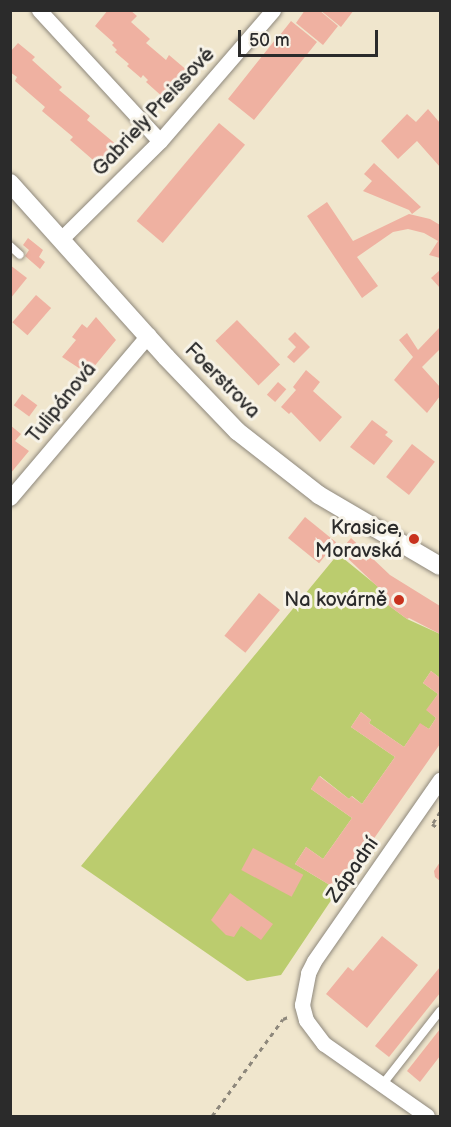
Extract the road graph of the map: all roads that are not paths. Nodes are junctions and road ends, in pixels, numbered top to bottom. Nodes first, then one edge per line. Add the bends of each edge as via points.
1 (39, 10) edge
2 (273, 10) edge
3 (160, 141) junction
4 (10, 183) edge
5 (62, 238) junction
6 (10, 246) edge
7 (20, 255) dead end
8 (148, 335) junction
9 (10, 498) edge
10 (441, 566) edge
11 (441, 780) edge
12 (441, 1011) edge
13 (382, 1085) junction
14 (427, 1116) edge

1 - 3 street
2 - 3 street, Gabriely Preissové
3 - 5 street, Gabriely Preissové
4 - 5 street, Foerstrova
5 - 8 street, Foerstrova
6 - 7 lane
8 - 9 street, Tulipánová
8 - 10 street, Foerstrova via 237,431 319,495
11 - 13 street, Západní via 314,961 305,986 304,1012 313,1034
12 - 13 lane
13 - 14 street

